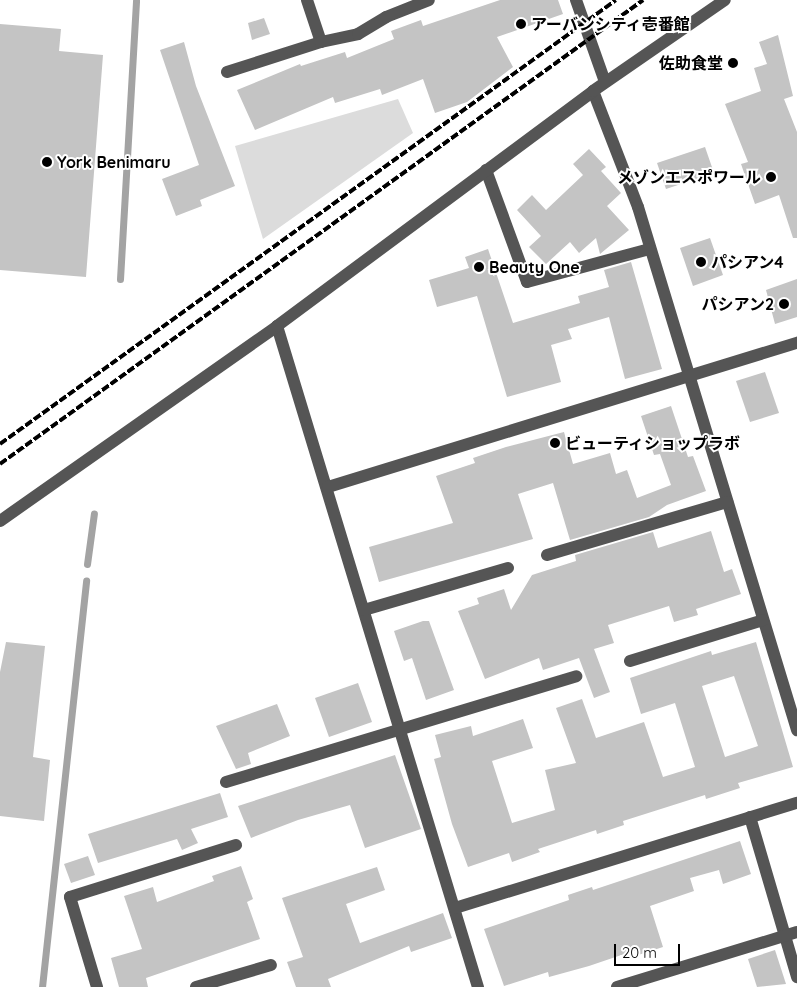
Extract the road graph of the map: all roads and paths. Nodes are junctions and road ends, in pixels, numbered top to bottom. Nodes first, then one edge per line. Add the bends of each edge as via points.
1 (307, 0) edge
2 (429, 0) edge
3 (576, 0) edge
4 (725, 0) edge
5 (321, 42) junction
6 (227, 72) dead end
7 (605, 82) junction
8 (593, 91) junction
9 (486, 170) junction
10 (649, 248) junction
11 (277, 326) junction
12 (797, 343) edge
13 (688, 376) junction
14 (328, 487) junction
15 (727, 502) junction
16 (0, 522) edge
17 (547, 555) dead end
18 (508, 568) dead end
19 (364, 610) junction
20 (763, 620) junction
21 (630, 661) dead end
22 (576, 676) dead end
23 (401, 729) junction
24 (797, 730) edge
25 (226, 782) dead end
26 (797, 803) edge
27 (750, 817) junction
28 (236, 845) dead end
29 (455, 908) junction
30 (791, 934) edge
31 (271, 965) dead end
32 (797, 977) edge
33 (98, 987) edge
34 (196, 987) edge
35 (478, 987) edge
36 (617, 987) edge

1 - 5 street
2 - 5 street via 386,17 358,34
3 - 7 street
4 - 7 street
5 - 6 street
7 - 8 street
8 - 9 street
8 - 10 street via 638,207
9 - 10 street via 527,282
9 - 11 street
10 - 13 street
11 - 14 street
11 - 16 street
12 - 13 street
13 - 14 street
13 - 15 street
14 - 19 street
15 - 17 street
15 - 20 street
18 - 19 street
19 - 23 street
20 - 21 street
20 - 24 street
22 - 23 street
23 - 25 street
23 - 29 street
26 - 27 street
27 - 29 street
27 - 30 street
28 - 33 street via 70,897
29 - 35 street
30 - 32 street
30 - 36 street
31 - 34 street

